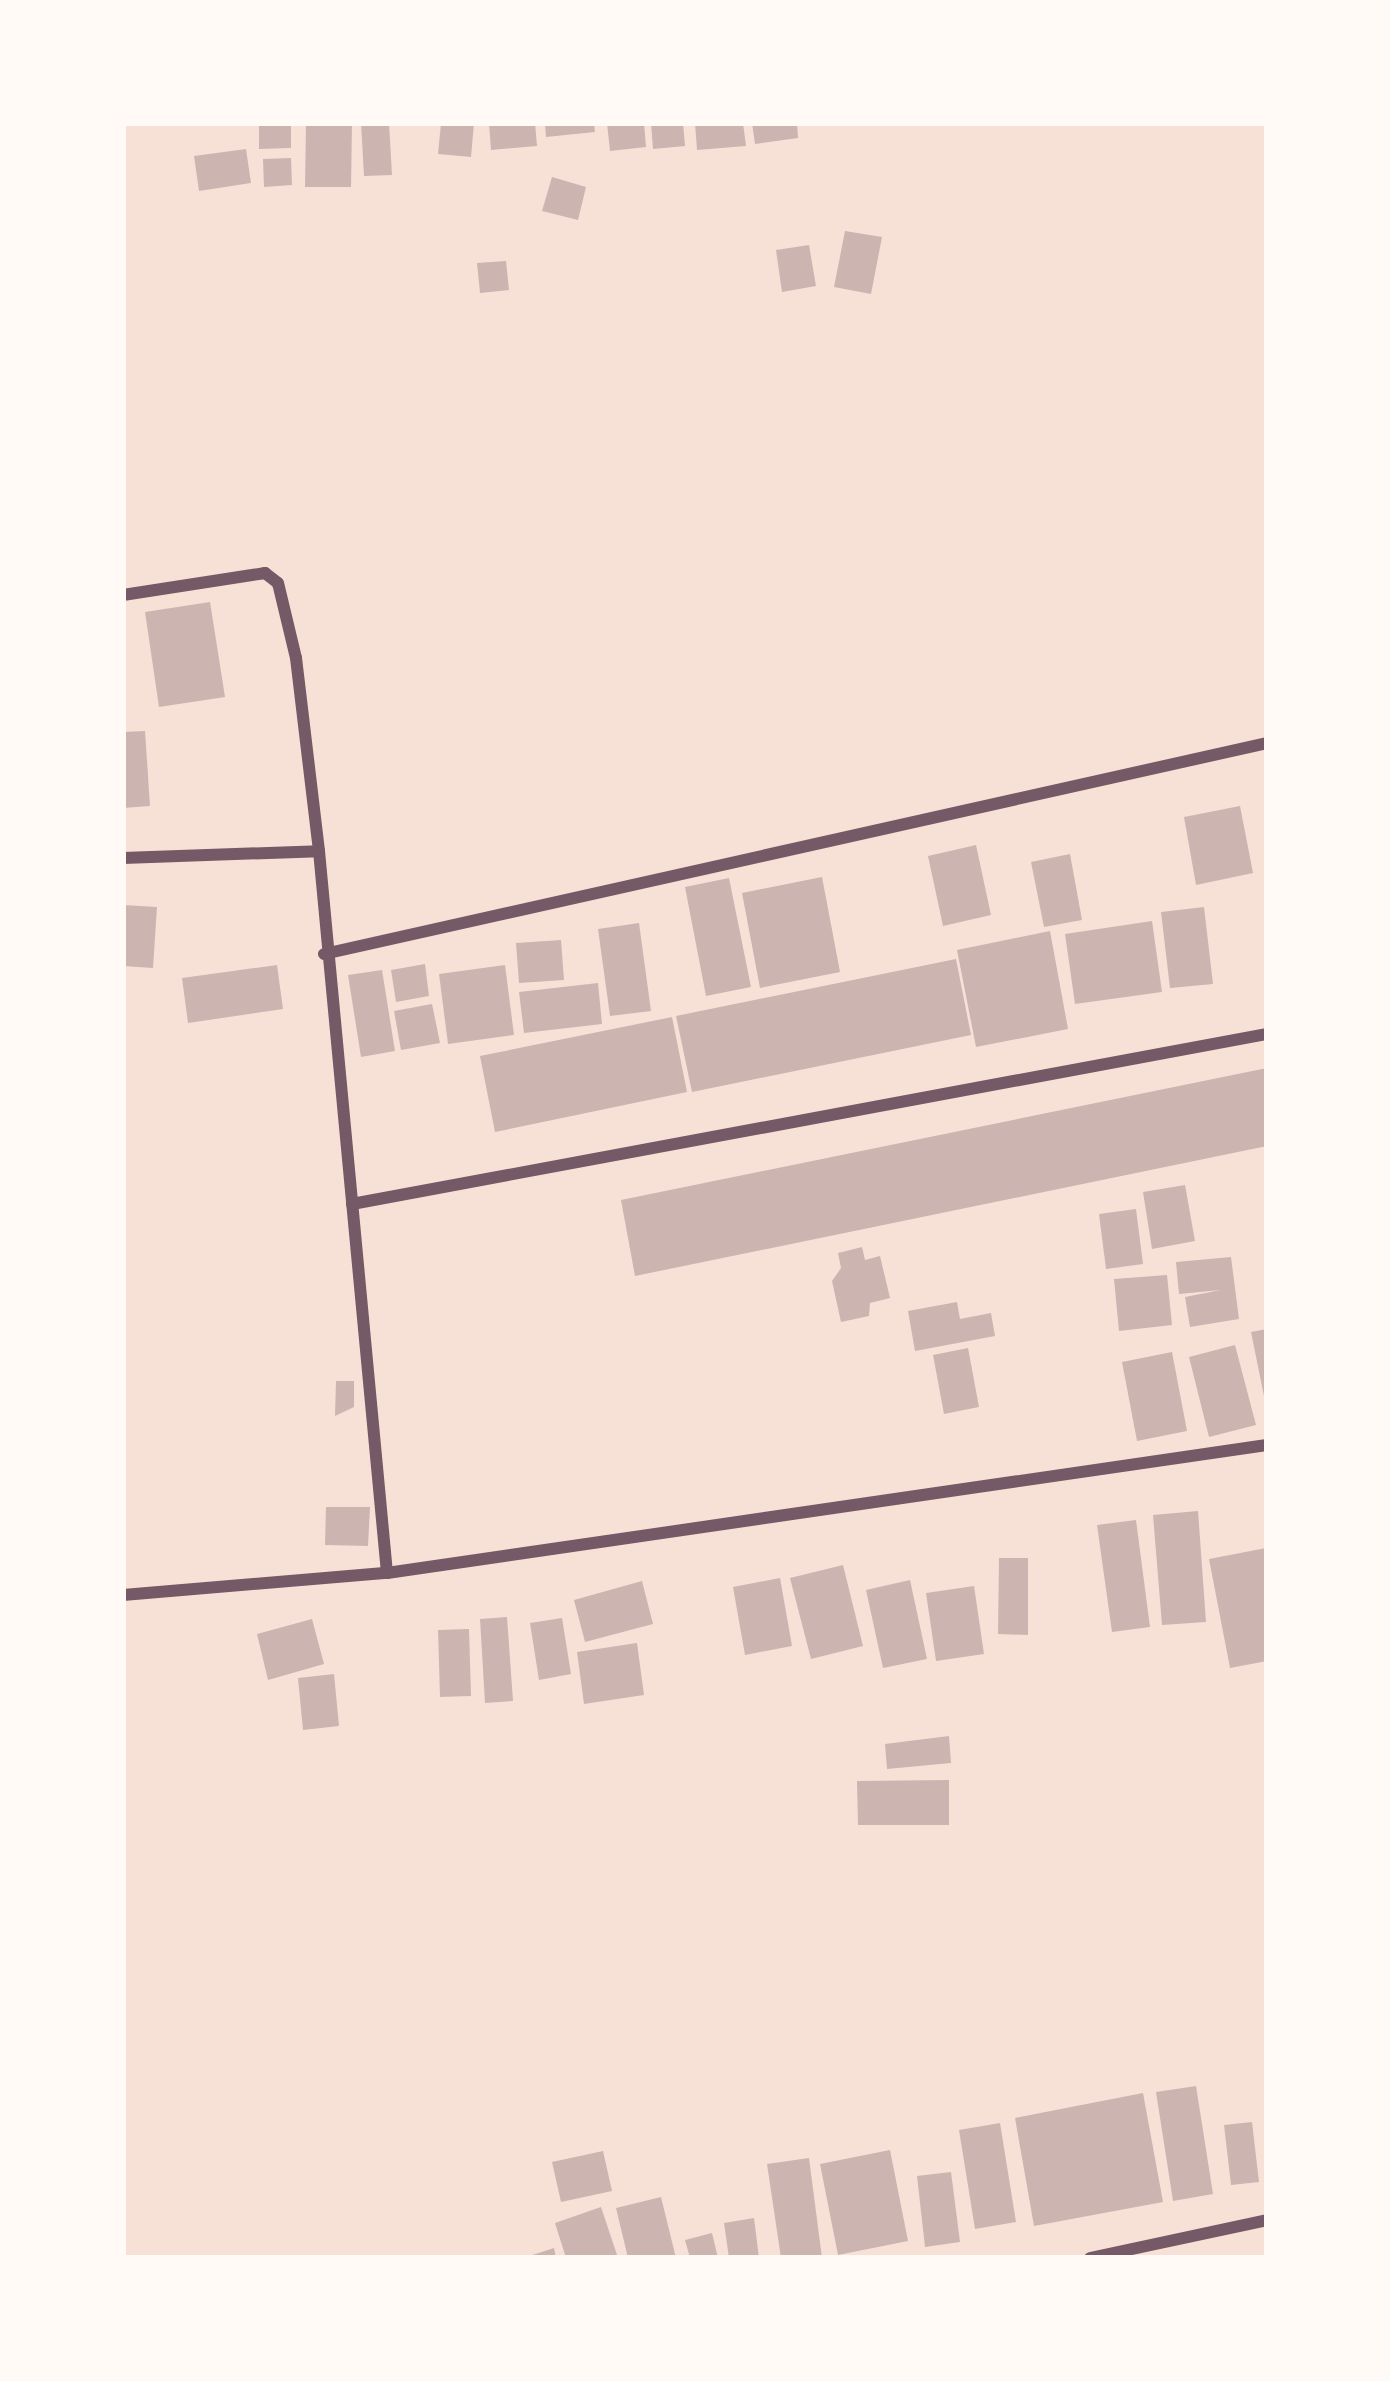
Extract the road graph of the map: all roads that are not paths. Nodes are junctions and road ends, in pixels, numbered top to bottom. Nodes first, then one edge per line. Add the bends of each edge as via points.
1 (123, 595) edge
2 (1267, 743) edge
3 (319, 851) junction
4 (123, 858) edge
5 (324, 954) junction
6 (1267, 1034) edge
7 (352, 1204) junction
8 (1267, 1445) edge
9 (387, 1573) junction
10 (123, 1595) edge
11 (1267, 2220) edge
12 (1090, 2258) edge

1 - 3 street via 273,576 296,658
2 - 5 street
3 - 4 street
3 - 5 street
5 - 7 street
6 - 7 street
7 - 9 street
8 - 9 street
9 - 10 street
11 - 12 street

